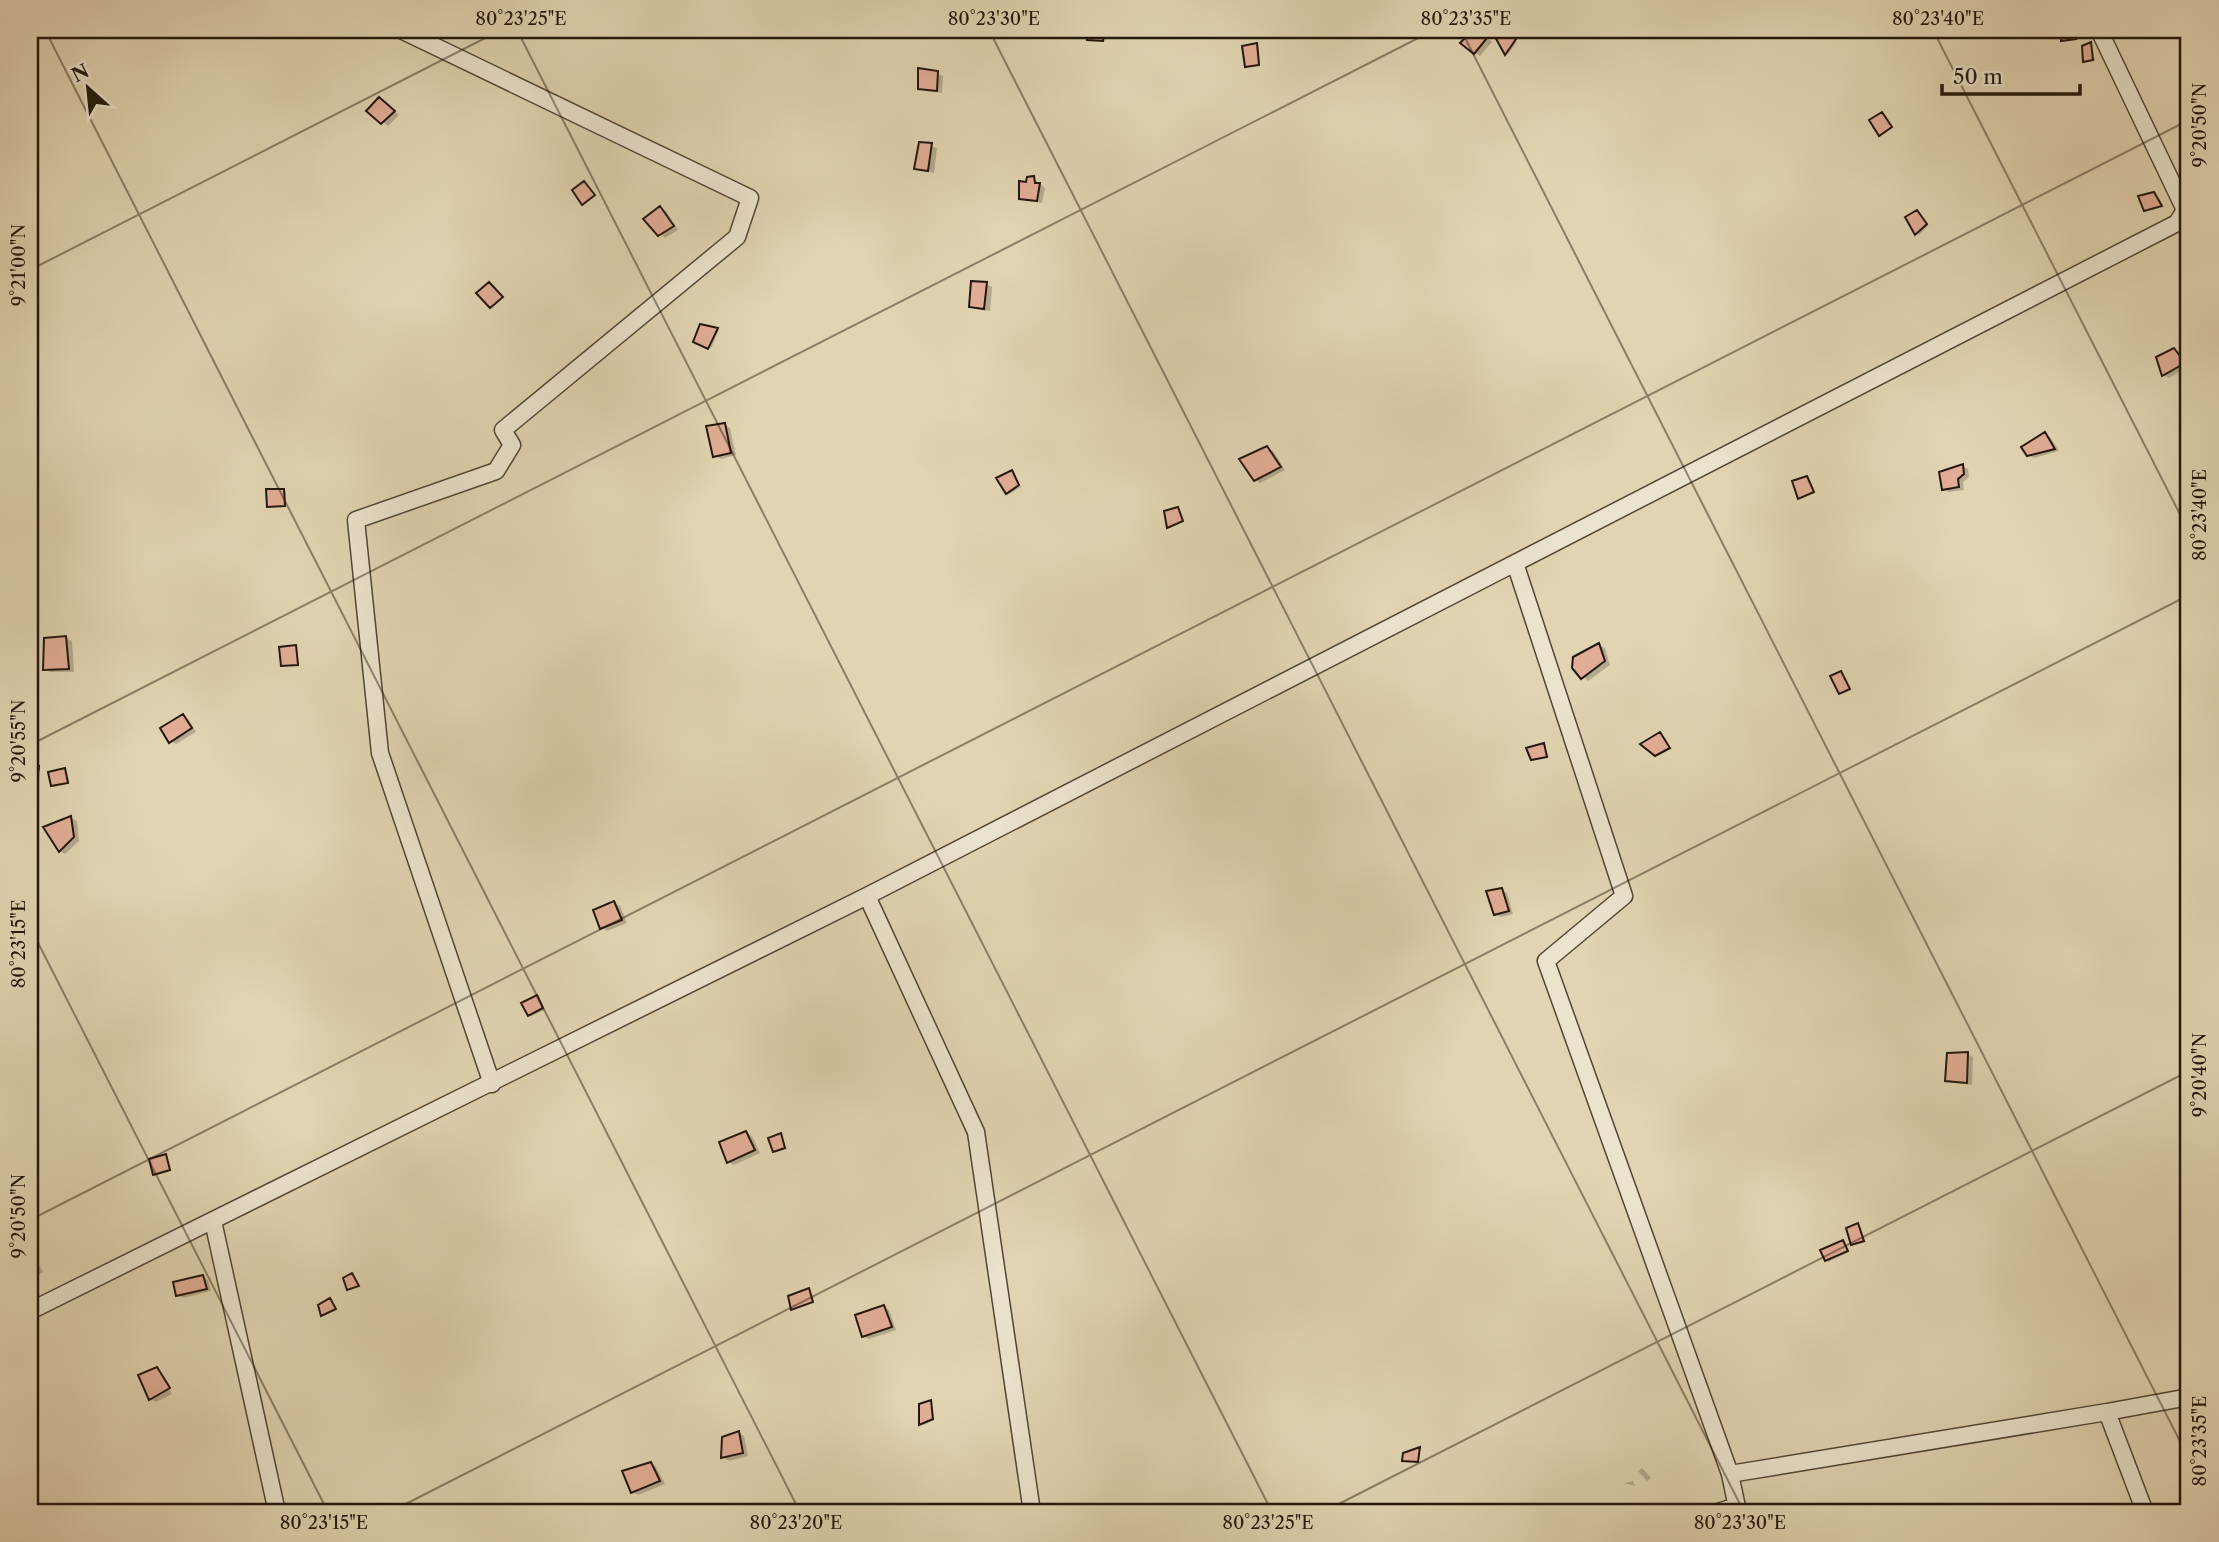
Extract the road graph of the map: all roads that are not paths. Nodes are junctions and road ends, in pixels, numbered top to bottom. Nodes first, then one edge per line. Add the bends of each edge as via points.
1 (401, 30) edge
2 (2099, 30) edge
3 (2183, 222) edge
4 (1515, 563) junction
5 (867, 896) junction
6 (492, 1084) junction
7 (213, 1221) junction
8 (30, 1311) edge
9 (2189, 1397) edge
10 (2107, 1412) junction
11 (1730, 1474) junction
12 (1737, 1509) edge
13 (276, 1512) edge
14 (1032, 1512) edge
15 (1718, 1512) edge
16 (2145, 1512) edge

1 - 6 street via 750,198 737,237 503,430 512,445 496,471 356,520 380,753
2 - 3 street via 2185,210
3 - 4 street
4 - 5 street
4 - 11 street via 1623,897 1546,961
5 - 6 street
5 - 14 street via 976,1132
6 - 7 street
7 - 8 street
7 - 13 street
9 - 10 street
10 - 11 street
10 - 16 street
11 - 12 street
12 - 15 street

